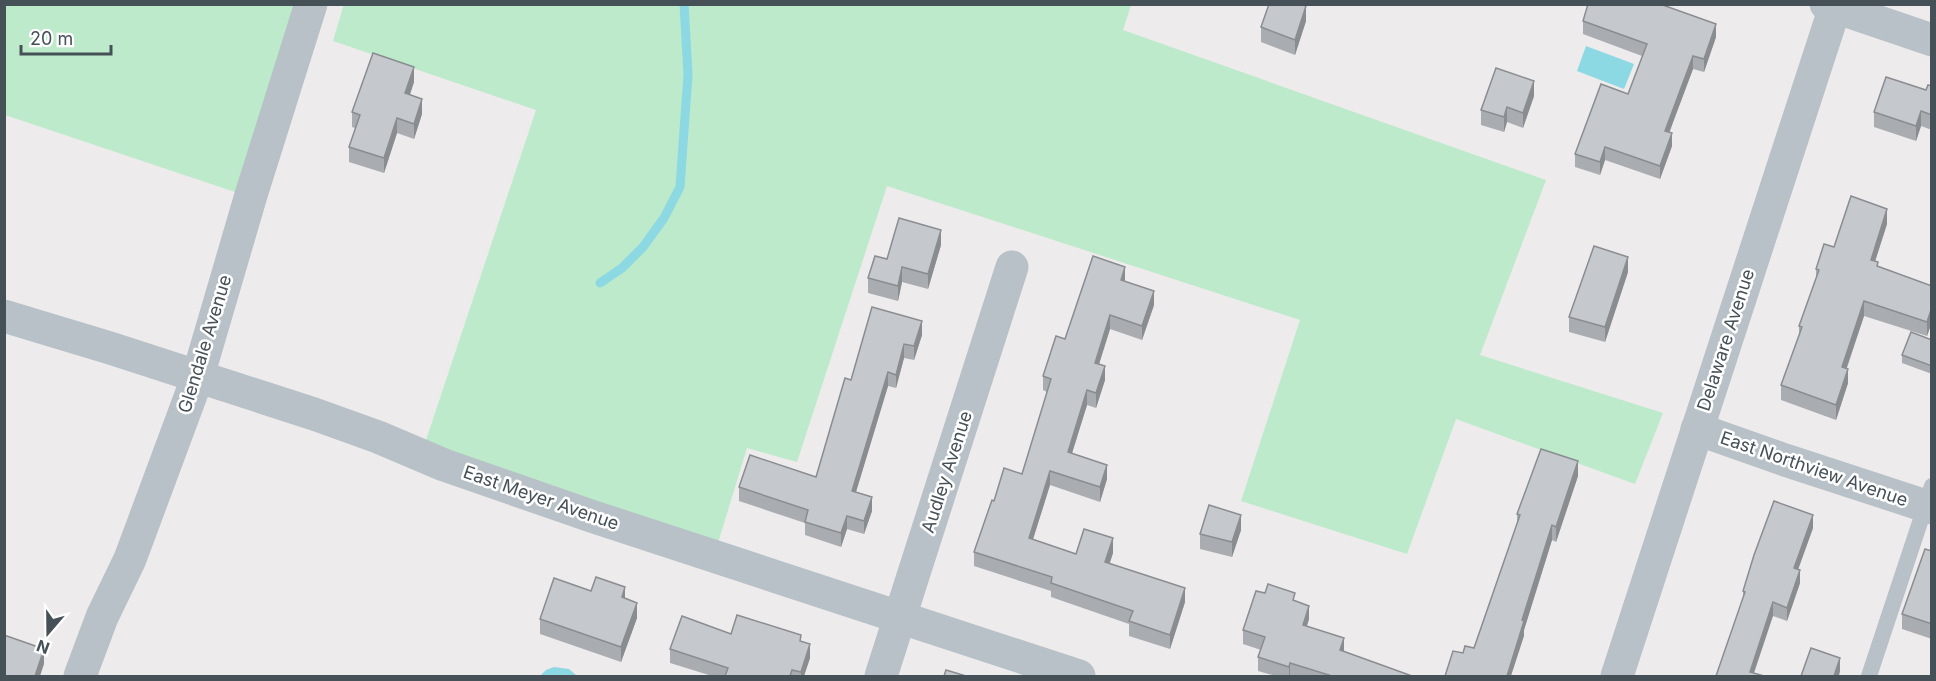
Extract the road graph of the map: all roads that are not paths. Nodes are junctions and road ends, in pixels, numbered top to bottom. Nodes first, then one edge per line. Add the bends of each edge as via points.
1 (311, 4) edge
2 (1832, 6) edge
3 (1932, 40) edge
4 (1012, 267) dead end
5 (4, 316) edge
6 (198, 376) junction
7 (1697, 429) junction
8 (1929, 500) edge
9 (900, 617) junction
10 (80, 676) edge
11 (881, 676) edge
12 (1079, 676) edge
13 (1617, 676) edge
14 (1869, 676) edge

1 - 6 street, Glendale Avenue
2 - 3 street
2 - 7 street, Delaware Avenue
4 - 9 street, Audley Avenue
5 - 6 street, East Meyer Avenue
6 - 9 street, East Meyer Avenue via 314,414 572,509
6 - 10 street, Glendale Avenue via 130,559
7 - 8 street, East Northview Avenue via 1785,460
7 - 13 street, Delaware Avenue
8 - 14 lane
9 - 11 street, Audley Avenue
9 - 12 street, East Meyer Avenue

